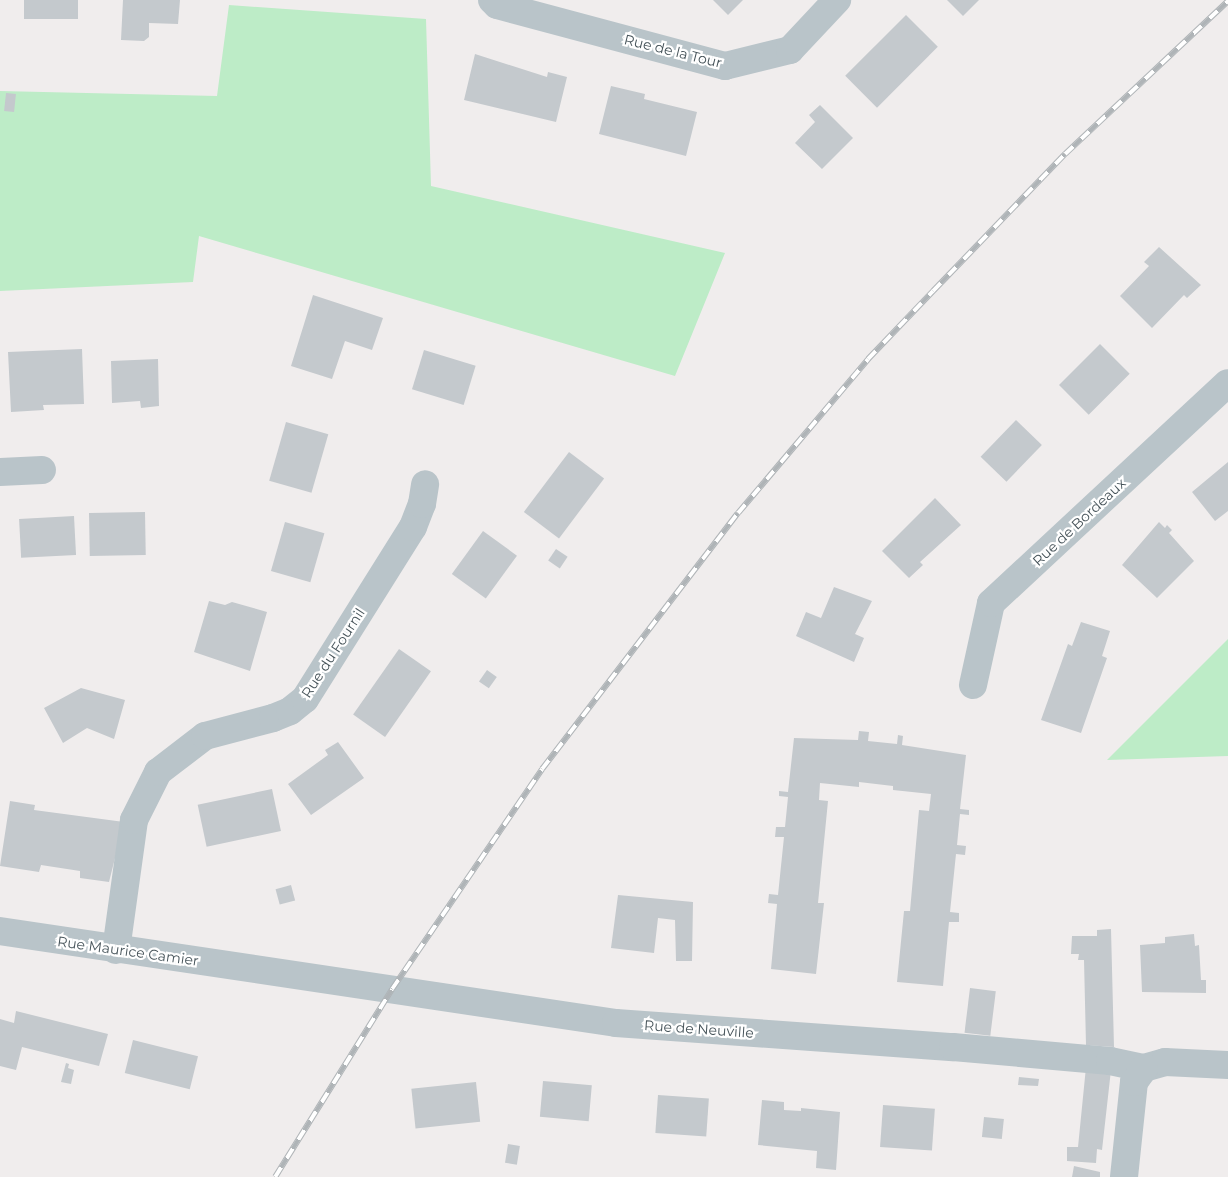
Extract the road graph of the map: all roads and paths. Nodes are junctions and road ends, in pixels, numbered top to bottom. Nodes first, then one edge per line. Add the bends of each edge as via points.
1 (492, 0) edge
2 (837, 0) edge
3 (1228, 383) edge
4 (42, 470) dead end
5 (0, 472) edge
6 (425, 484) dead end
7 (972, 685) dead end
8 (0, 931) edge
9 (116, 950) junction
10 (257, 969) joint
11 (1228, 1065) edge
12 (1144, 1068) junction
13 (1124, 1177) edge

1 - 2 street, Rue de la Tour via 497,5 725,66 790,50
3 - 7 street, Rue de Bordeaux via 991,603
4 - 5 street
6 - 9 street, Rue du Fournil via 413,527 305,699 290,711 273,718 205,736 158,772 134,820
8 - 9 street, Rue Maurice Camier
9 - 10 street, Rue Maurice Camier
10 - 12 street, Rue de Neuville via 616,1023 953,1047 1110,1061
11 - 12 street via 1165,1062
12 - 13 street via 1134,1082

